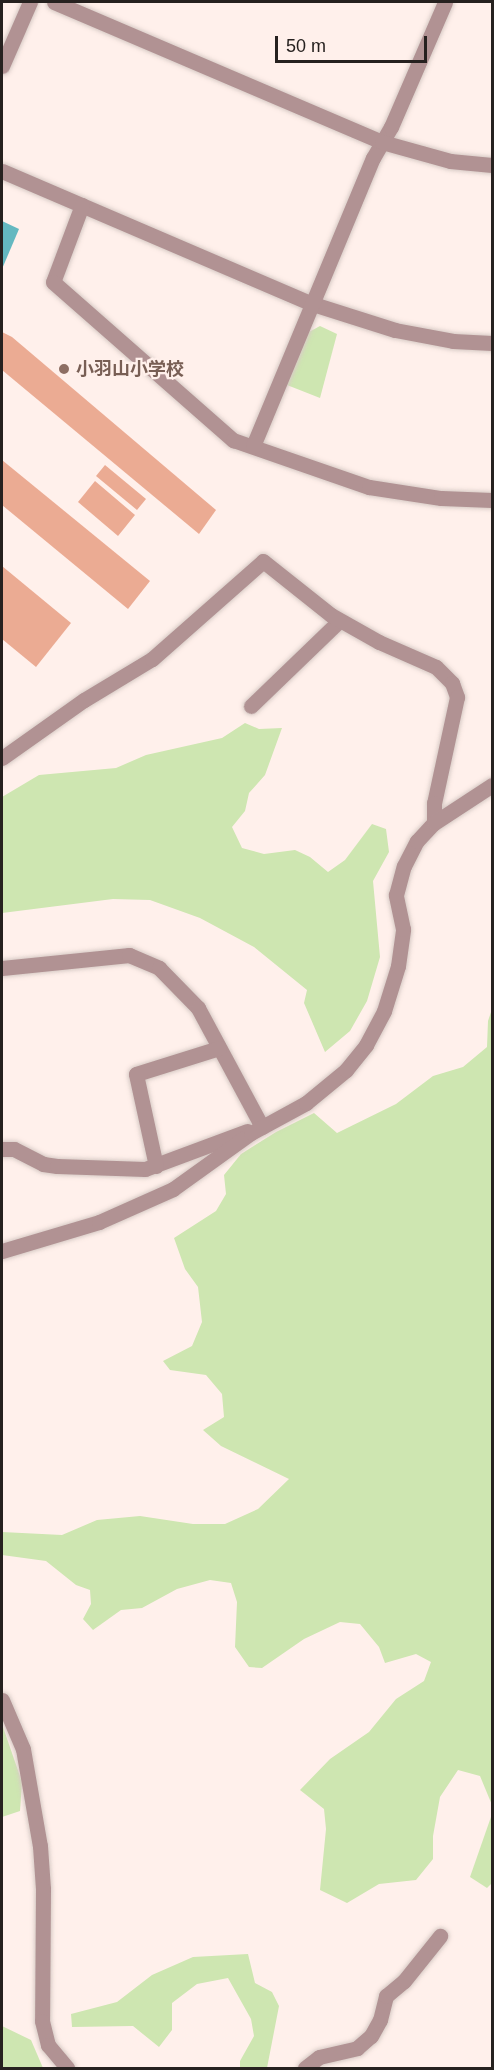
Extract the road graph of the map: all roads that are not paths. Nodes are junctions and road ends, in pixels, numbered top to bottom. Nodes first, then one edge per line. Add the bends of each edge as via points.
1 (30, 2) edge
2 (54, 2) edge
3 (445, 2) edge
4 (2, 66) edge
5 (382, 142) junction
6 (492, 165) edge
7 (2, 171) edge
8 (82, 205) junction
9 (313, 304) junction
10 (492, 343) edge
11 (253, 446) junction
12 (492, 500) edge
13 (339, 621) junction
14 (251, 706) dead end
15 (2, 758) edge
16 (492, 785) edge
17 (434, 823) junction
18 (2, 968) edge
19 (219, 1048) junction
20 (262, 1127) junction
21 (2, 1149) edge
22 (156, 1166) junction
23 (2, 1251) edge
24 (2, 1700) edge
25 (440, 1935) dead end
26 (67, 2068) edge
27 (305, 2068) edge

1 - 4 street
2 - 5 street
3 - 5 street
5 - 6 street via 450,161
5 - 9 street
7 - 8 street
8 - 9 street
8 - 11 street via 53,282 233,440
9 - 10 street via 396,330 453,341
9 - 11 street
11 - 12 street via 369,487 441,498
13 - 14 street
13 - 15 street via 262,561 152,659 84,700
13 - 17 street via 436,667 452,683 457,697 434,803
16 - 17 street
17 - 20 street via 417,841 404,866 396,895 403,929 398,966 384,1011 366,1045 346,1070 306,1102
18 - 19 street via 129,955 144,959 159,968 198,1008
19 - 20 street
19 - 22 street via 136,1074
20 - 22 street via 223,1138
20 - 23 street via 173,1189 99,1222
21 - 22 street via 14,1149 43,1164 57,1166
24 - 26 street via 23,1749 39,1846 43,1889 42,2021 48,2045
25 - 27 street via 404,1981 386,1996 371,2036 357,2048 319,2057

